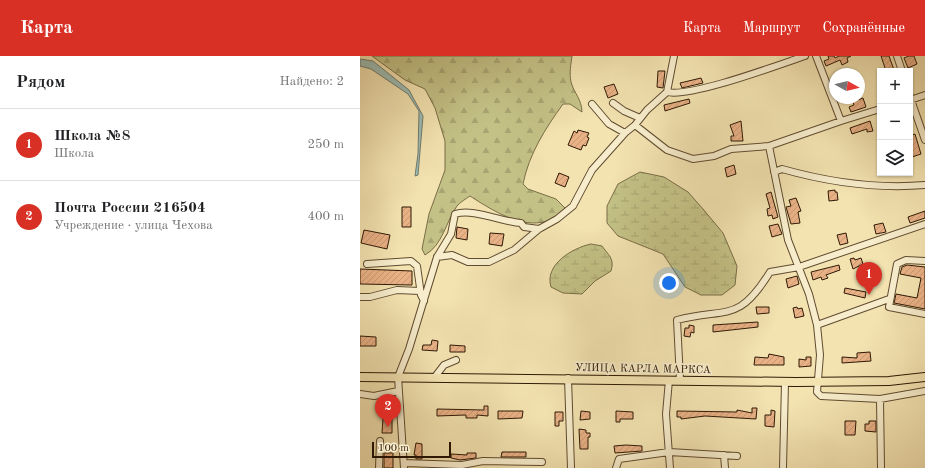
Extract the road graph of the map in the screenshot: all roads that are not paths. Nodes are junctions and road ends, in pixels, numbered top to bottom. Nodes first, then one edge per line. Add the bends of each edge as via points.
1 (674, 56) edge
2 (805, 56) edge
3 (816, 56) edge
4 (897, 56) edge
5 (901, 68) edge
6 (667, 92) junction
7 (925, 95) edge
8 (913, 98) edge
9 (613, 103) dead end
10 (592, 104) dead end
11 (912, 104) edge
12 (877, 110) edge
13 (640, 118) junction
14 (841, 121) junction
15 (636, 125) junction
16 (625, 133) junction
17 (925, 140) edge
18 (769, 146) junction
19 (774, 172) junction
20 (925, 185) edge
21 (925, 224) edge
22 (539, 229) junction
23 (437, 257) junction
24 (925, 262) edge
25 (368, 264) dead end
26 (799, 267) junction
27 (420, 291) junction
28 (360, 297) edge
29 (890, 299) junction
30 (424, 300) junction
31 (925, 314) edge
32 (817, 325) junction
33 (456, 360) dead end
34 (360, 377) edge
35 (398, 377) junction
36 (925, 377) edge
37 (434, 378) junction
38 (568, 378) junction
39 (669, 380) junction
40 (680, 380) junction
41 (785, 382) junction
42 (819, 382) junction
43 (398, 391) junction
44 (925, 391) edge
45 (360, 394) edge
46 (880, 399) junction
47 (380, 441) dead end
48 (669, 452) junction
49 (724, 455) junction
50 (737, 456) dead end
51 (542, 462) dead end
52 (404, 465) edge
53 (463, 467) edge
54 (379, 468) edge
55 (571, 468) edge
56 (616, 468) edge
57 (670, 468) edge
58 (725, 468) edge
59 (783, 468) edge
60 (880, 468) edge

1 - 6 street
2 - 6 street via 697,90 675,94
3 - 14 street
4 - 5 street
6 - 13 street
7 - 8 street
9 - 13 street
10 - 16 street via 609,124
11 - 17 street
12 - 14 street
13 - 15 street
14 - 18 street
15 - 16 street
15 - 18 street via 667,150 693,159 714,156 731,149
16 - 22 street via 592,170 573,206
18 - 19 street
19 - 20 street via 782,170 834,181
19 - 26 street via 788,240
21 - 26 street
22 - 23 street via 514,250 489,262 468,262 452,255
22 - 23 street via 524,227 521,222 508,222 461,212 455,214 451,234
23 - 30 street
24 - 29 street via 906,260 897,264
25 - 27 street via 411,261 416,266
26 - 32 street
26 - 40 street via 770,272 757,292 739,308 725,313 677,320
27 - 28 street via 397,290 370,298
27 - 30 street
29 - 31 street via 889,307
29 - 32 street
30 - 35 street
32 - 42 street
33 - 37 street via 444,365
34 - 35 main road, УЛИЦА КАРЛА МАРКСА
35 - 37 main road, УЛИЦА КАРЛА МАРКСА
35 - 43 street
36 - 42 main road, УЛИЦА КАРЛА МАРКСА via 889,381
37 - 38 main road, УЛИЦА КАРЛА МАРКСА
38 - 39 main road, УЛИЦА КАРЛА МАРКСА
38 - 55 street
39 - 40 main road, УЛИЦА КАРЛА МАРКСА
39 - 48 street via 666,414
40 - 41 main road, УЛИЦА КАРЛА МАРКСА
41 - 42 main road, УЛИЦА КАРЛА МАРКСА
41 - 59 street
42 - 46 street via 817,392 821,396
43 - 45 street via 374,396
43 - 52 street
44 - 46 street
46 - 60 street
47 - 54 street
48 - 49 street
48 - 56 street via 619,459
48 - 57 street
49 - 50 street
49 - 58 street
51 - 53 street via 483,462
52 - 53 street

